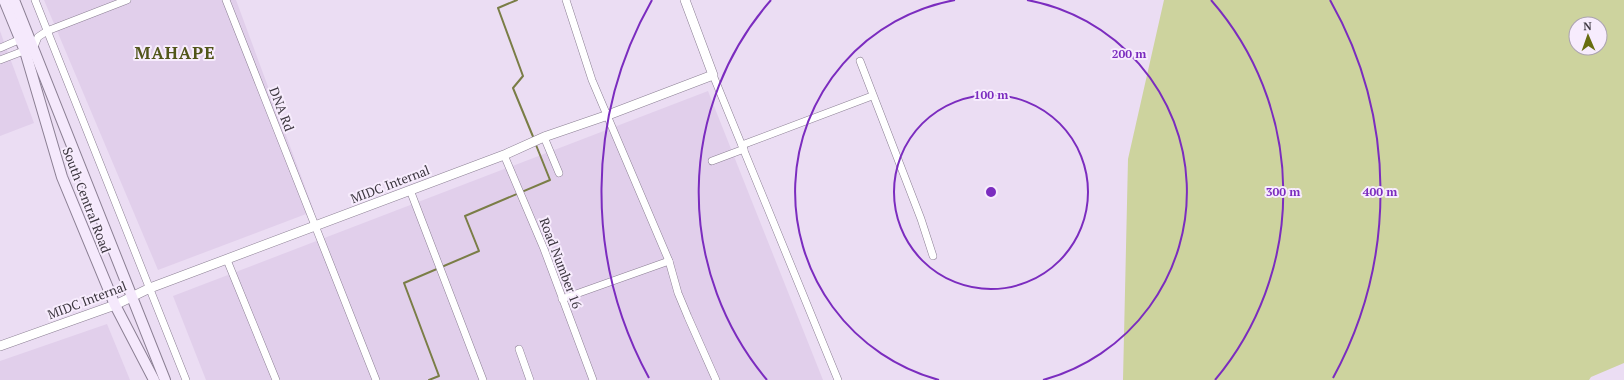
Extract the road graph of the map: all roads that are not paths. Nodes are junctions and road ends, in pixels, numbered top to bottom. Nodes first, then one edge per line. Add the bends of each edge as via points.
1 (4, 0) edge
2 (14, 0) edge
3 (35, 0) edge
4 (128, 0) edge
5 (226, 0) edge
6 (566, 0) edge
7 (685, 0) edge
8 (47, 31) junction
9 (29, 37) junction
10 (0, 48) edge
11 (29, 49) junction
12 (0, 60) edge
13 (860, 62) dead end
14 (714, 75) junction
15 (872, 96) junction
16 (608, 115) junction
17 (544, 137) junction
18 (743, 147) junction
19 (504, 155) junction
20 (712, 160) dead end
21 (559, 173) dead end
22 (410, 190) junction
23 (315, 226) junction
24 (933, 256) dead end
25 (227, 260) junction
26 (669, 261) junction
27 (150, 288) junction
28 (131, 297) junction
29 (562, 299) junction
30 (115, 305) junction
31 (0, 346) edge
32 (519, 349) dead end
33 (154, 380) edge
34 (165, 380) edge
35 (186, 380) edge
36 (276, 380) edge
37 (376, 380) edge
38 (484, 380) edge
39 (530, 380) edge
40 (593, 380) edge
41 (716, 380) edge
42 (838, 380) edge

1 - 9 main road, South Central Road
2 - 9 main road, South Central Road
3 - 8 street
4 - 8 street
5 - 23 street, DNA Rd
6 - 16 street via 592,80
7 - 14 street
8 - 9 street
8 - 27 street
9 - 10 street
9 - 11 main road, South Central Road
9 - 11 street
11 - 12 street
11 - 28 main road, South Central Road
11 - 30 main road, South Central Road via 62,177
13 - 15 street
14 - 16 street, MIDC Internal
14 - 18 street
15 - 18 street
15 - 24 street
16 - 17 street, MIDC Internal
16 - 26 street
17 - 19 street, MIDC Internal
17 - 21 street
18 - 20 street
18 - 42 street
19 - 22 street, MIDC Internal
19 - 29 street, Road Number 16
22 - 23 street, MIDC Internal
22 - 38 street
23 - 25 street, MIDC Internal
23 - 37 street, DNA Rd
25 - 27 street, MIDC Internal
25 - 36 street
26 - 29 street
26 - 41 street via 678,293
27 - 28 street, MIDC Internal
27 - 35 street
28 - 30 street, MIDC Internal
28 - 34 main road, South Central Road
29 - 40 street, Road Number 16
30 - 31 street, MIDC Internal
30 - 33 main road, South Central Road
32 - 39 street

